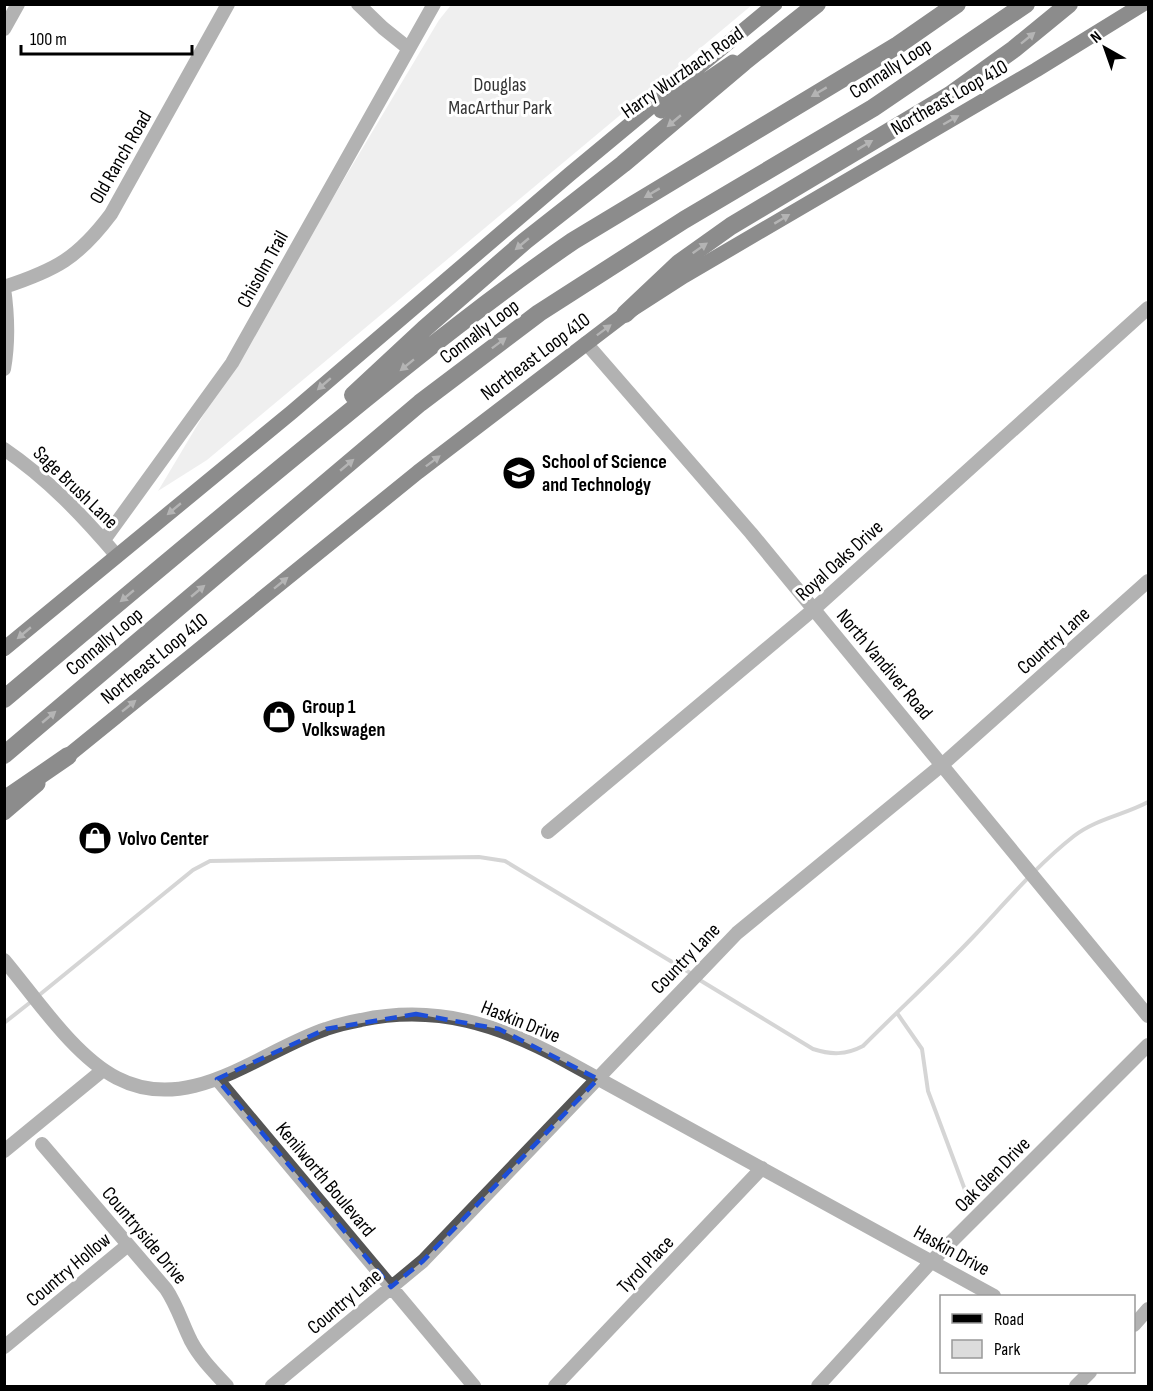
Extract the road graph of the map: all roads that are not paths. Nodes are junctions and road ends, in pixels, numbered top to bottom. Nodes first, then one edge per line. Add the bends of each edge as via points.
1 (18, 4) edge
2 (228, 4) edge
3 (358, 4) edge
4 (434, 4) edge
5 (776, 4) edge
6 (817, 4) edge
7 (957, 4) edge
8 (1026, 4) edge
9 (1069, 4) edge
10 (1143, 4) edge
11 (4, 29) edge
12 (408, 48) junction
13 (570, 174) junction
14 (4, 288) edge
15 (1149, 308) edge
16 (625, 314) junction
17 (586, 344) junction
18 (4, 369) edge
19 (4, 449) edge
20 (232, 507) junction
21 (104, 540) junction
22 (117, 556) junction
23 (1149, 581) edge
24 (814, 609) junction
25 (4, 649) edge
26 (4, 699) edge
27 (4, 755) edge
28 (68, 756) junction
29 (943, 764) junction
30 (4, 800) edge
31 (4, 813) edge
32 (548, 832) dead end
33 (4, 960) edge
34 (1149, 1016) edge
35 (1149, 1045) edge
36 (103, 1070) junction
37 (217, 1079) junction
38 (598, 1079) junction
39 (42, 1144) dead end
40 (4, 1151) edge
41 (762, 1168) junction
42 (128, 1245) junction
43 (931, 1262) junction
44 (391, 1287) junction
45 (992, 1295) edge
46 (1149, 1309) edge
47 (1135, 1324) edge
48 (4, 1347) edge
49 (227, 1386) edge
50 (272, 1386) edge
51 (474, 1386) edge
52 (555, 1386) edge
53 (818, 1386) edge

1 - 11 street
2 - 14 street, Old Ranch Road via 100,229 59,266
3 - 12 street
4 - 12 street, Chisolm Trail
5 - 13 main road
6 - 13 main road, Harry Wurzbach Road
6 -> 20 highway via 516,249
7 -> 20 highway, Connally Loop via 898,45 573,241 521,277
27 -> 8 highway, Connally Loop via 420,403 539,313 684,220 873,108
16 -> 9 highway via 679,263 731,226 950,95
16 -> 10 main road, Northeast Loop 410
12 - 21 street, Chisolm Trail via 232,363
13 -> 22 main road
14 - 18 street, Old Ranch Road via 9,317
15 - 24 street, Royal Oaks Drive
17 -> 16 main road, Northeast Loop 410
17 - 24 street, North Vandiver Road
28 -> 17 main road, Northeast Loop 410 via 418,472
19 - 21 street, Sage Brush Lane via 53,487
20 -> 26 highway, Connally Loop
21 - 22 street, Sage Brush Lane
22 -> 25 main road
23 - 29 street, Country Lane
24 - 29 street, North Vandiver Road
24 - 32 street, Royal Oaks Drive
28 - 30 highway
28 - 31 main road, Northeast Loop 410
29 - 34 street, North Vandiver Road
29 - 38 street, Country Lane via 737,933
33 - 36 street, Haskin Drive via 86,1056
35 - 43 street, Oak Glen Drive
36 - 37 street, Haskin Drive via 128,1083 159,1090 186,1088
36 - 40 street
37 - 38 street, Haskin Drive via 326,1029 416,1014 445,1016 499,1029
37 - 44 street, Kenilworth Boulevard
38 - 41 street, Haskin Drive
38 - 44 street, Country Lane via 423,1261
39 - 42 street, Countryside Drive
41 - 43 street, Haskin Drive
41 - 52 street, Tyrol Place
42 - 48 street, Country Hollow
42 - 49 street, Countryside Drive via 166,1289 197,1351
43 - 45 street, Haskin Drive
43 - 53 street, Oak Glen Drive
44 - 50 street, Country Lane
44 - 51 street, Kenilworth Boulevard
46 - 47 street

